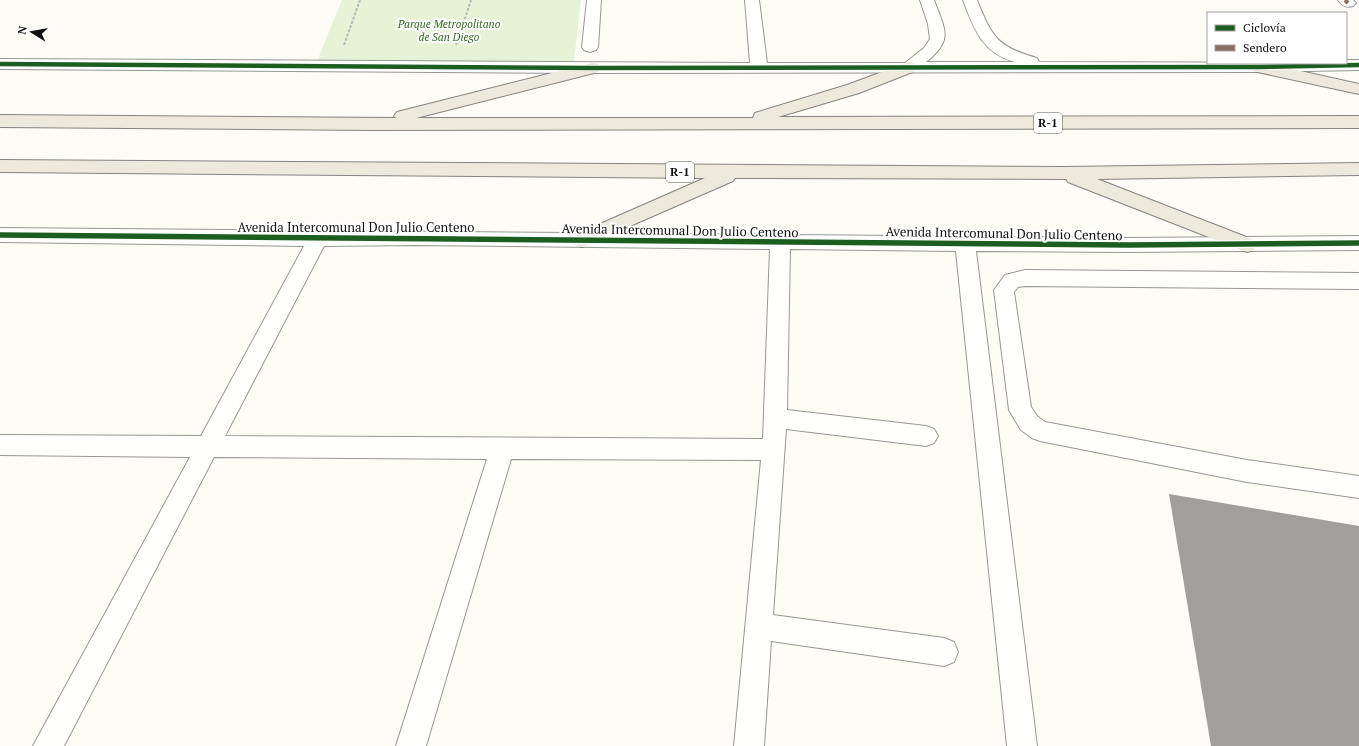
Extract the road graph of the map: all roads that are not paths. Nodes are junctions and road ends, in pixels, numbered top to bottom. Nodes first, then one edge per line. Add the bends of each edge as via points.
1 (594, 0) edge
2 (752, 0) edge
3 (927, 0) edge
4 (970, 0) edge
5 (590, 47) dead end
6 (0, 64) edge
7 (1359, 65) edge
8 (759, 67) junction
9 (1051, 67) junction
10 (1259, 67) junction
11 (592, 68) junction
12 (909, 68) junction
13 (1359, 89) edge
14 (0, 121) edge
15 (1359, 122) edge
16 (372, 124) junction
17 (737, 124) junction
18 (0, 166) edge
19 (1359, 169) edge
20 (734, 172) junction
21 (1063, 173) junction
22 (0, 235) edge
23 (318, 239) junction
24 (582, 240) junction
25 (780, 242) junction
26 (965, 243) junction
27 (1359, 243) edge
28 (1129, 245) junction
29 (1248, 245) junction
30 (1140, 278) junction
31 (1359, 281) edge
32 (774, 418) junction
33 (926, 436) dead end
34 (0, 445) edge
35 (207, 447) junction
36 (502, 448) junction
37 (774, 450) junction
38 (1359, 487) edge
39 (759, 626) junction
40 (944, 652) dead end
41 (48, 746) edge
42 (411, 746) edge
43 (750, 746) edge
44 (1022, 746) edge

1 - 5 street
2 - 8 street
3 - 12 street via 938,35 937,44
4 - 9 street via 982,32 990,43 1004,53
6 - 11 street
7 - 10 street
8 - 11 street
8 - 12 street
9 - 10 street
9 - 12 street
10 - 13 main road
11 - 16 main road
12 - 17 main road via 853,89
14 - 16 main road, R-1
15 - 17 main road, R-1
16 - 17 main road, R-1
18 - 20 main road, R-1
19 - 21 main road, R-1
20 - 21 main road, R-1
20 - 24 main road
21 - 29 main road
22 - 23 street, Avenida Intercomunal Don Julio Centeno
23 - 24 street, Avenida Intercomunal Don Julio Centeno
23 - 35 street
24 - 25 street, Avenida Intercomunal Don Julio Centeno
25 - 26 street, Avenida Intercomunal Don Julio Centeno
25 - 32 street
26 - 28 street, Avenida Intercomunal Don Julio Centeno
26 - 44 street
27 - 29 street, Avenida Intercomunal Don Julio Centeno
28 - 29 street, Avenida Intercomunal Don Julio Centeno
28 - 30 street
30 - 31 street
30 - 38 street via 1025,278 1012,281 1004,290 1020,410 1029,423 1040,431 1181,459
32 - 33 street
32 - 37 street
34 - 35 street
35 - 36 street
35 - 41 street
36 - 37 street
36 - 42 street
37 - 39 street
39 - 40 street
39 - 43 street

